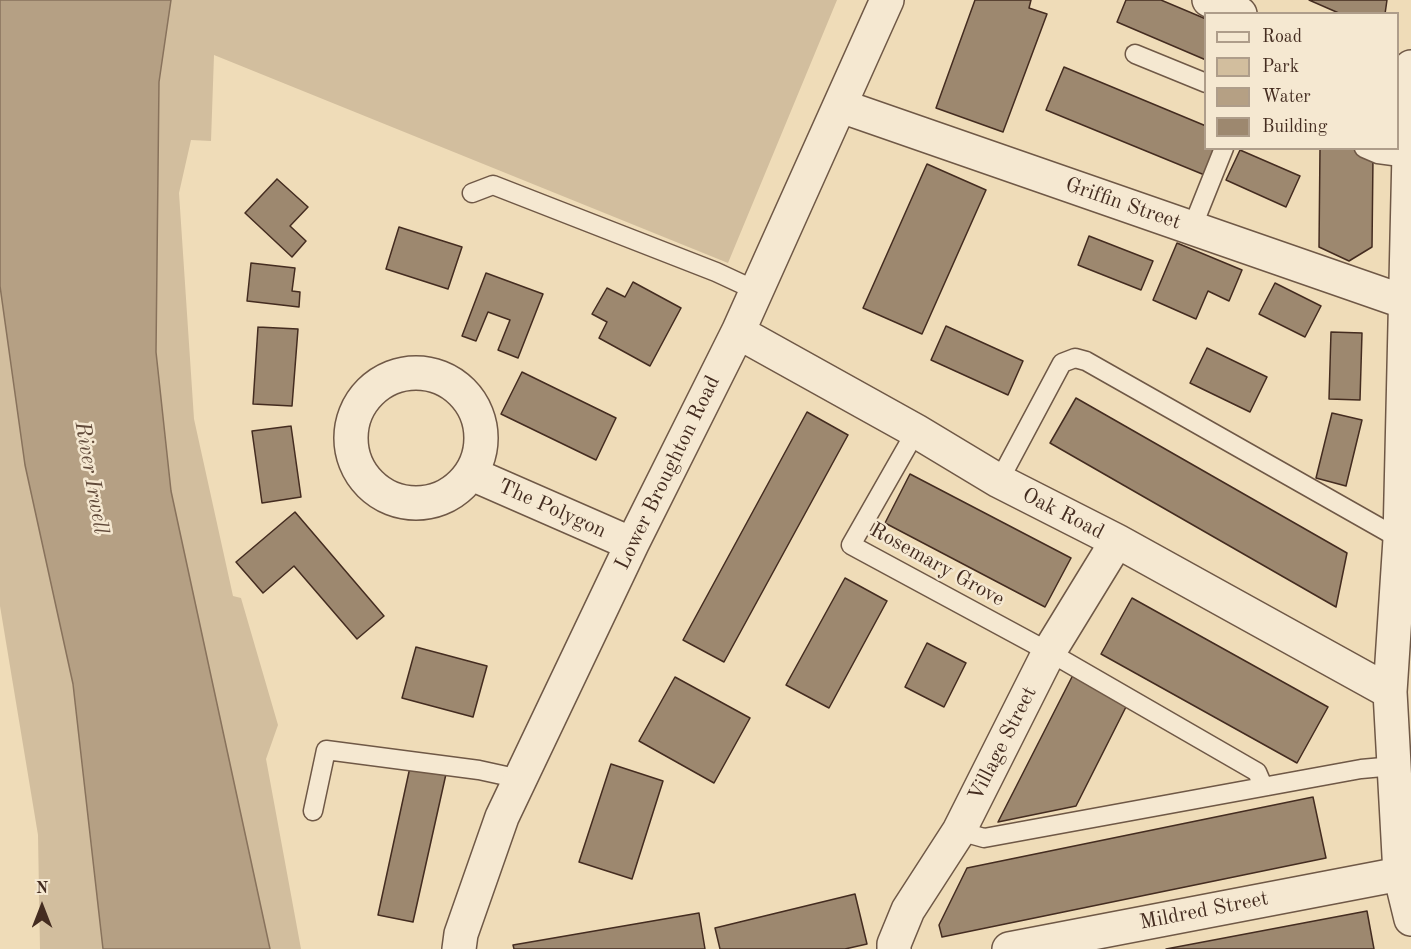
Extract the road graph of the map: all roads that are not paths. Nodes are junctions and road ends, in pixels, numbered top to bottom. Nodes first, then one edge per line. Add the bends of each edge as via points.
1 (887, 0) edge
2 (1209, 0) edge
3 (1236, 12) edge
4 (1135, 54) dead end
5 (1406, 79) edge
6 (1204, 82) edge
7 (841, 106) junction
8 (1409, 145) edge
9 (1223, 150) edge
10 (1369, 150) edge
11 (1392, 150) edge
12 (472, 193) dead end
13 (1192, 228) junction
14 (757, 291) junction
15 (1405, 302) junction
16 (738, 332) junction
17 (916, 431) junction
18 (472, 474) dead end
19 (999, 481) junction
20 (1400, 539) junction
21 (1117, 541) junction
22 (632, 544) junction
23 (1049, 652) junction
24 (1390, 692) junction
25 (1400, 774) edge
26 (520, 779) junction
27 (1263, 786) junction
28 (314, 811) dead end
29 (958, 831) junction
30 (1400, 874) junction
31 (1411, 919) edge
32 (459, 949) edge
33 (894, 949) edge
34 (1009, 949) edge

1 - 7 street, Lower Broughton Road
2 - 3 street
4 - 6 lane
5 - 8 street
7 - 13 street, Griffin Street
7 - 14 street, Lower Broughton Road
8 - 15 street
9 - 13 lane
10 - 11 lane via 1378,154
12 - 14 lane via 493,185
13 - 15 street, Griffin Street
14 - 16 street, Lower Broughton Road
15 - 20 street
16 - 17 street, Oak Road
16 - 22 street, Lower Broughton Road
17 - 19 street, Oak Road
17 - 23 lane, Rosemary Grove via 851,545
18 - 22 street, The Polygon
19 - 20 lane via 1062,363 1075,358
19 - 21 street, Oak Road
20 - 24 street
21 - 23 street, Village Street
21 - 24 street, Oak Road
22 - 26 street, Lower Broughton Road
23 - 27 lane via 1257,772
23 - 29 street, Village Street
24 - 25 street
25 - 27 lane via 1361,769
25 - 30 street
26 - 28 lane via 326,750
26 - 32 street, Lower Broughton Road via 502,817
27 - 29 lane via 984,838
29 - 33 street, Village Street via 908,910
30 - 31 street
30 - 34 street, Mildred Street

